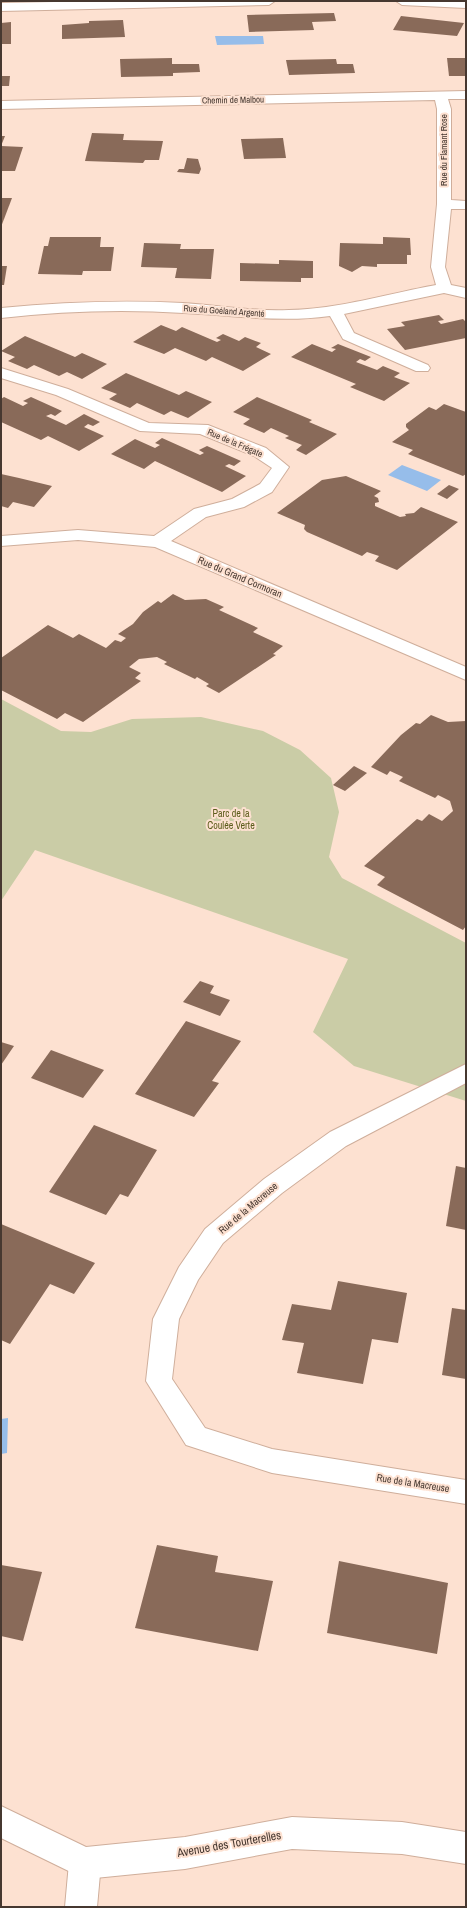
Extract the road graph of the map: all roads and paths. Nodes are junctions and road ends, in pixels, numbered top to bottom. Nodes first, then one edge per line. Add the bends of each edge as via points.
1 (268, 1) edge
2 (402, 1) edge
3 (466, 4) edge
4 (1, 7) edge
5 (441, 95) junction
6 (466, 95) edge
7 (1, 105) edge
8 (444, 204) junction
9 (466, 205) edge
10 (444, 288) junction
11 (466, 293) edge
12 (335, 312) junction
13 (1, 313) edge
14 (422, 368) dead end
15 (1, 373) edge
16 (1, 541) edge
17 (158, 542) junction
18 (466, 674) edge
19 (466, 1073) edge
20 (466, 1492) edge
21 (1, 1822) edge
22 (466, 1848) edge
23 (85, 1863) junction
24 (81, 1907) edge

1 - 4 street
2 - 3 street
5 - 6 street, Chemin de Malbou
5 - 7 street, Chemin de Malbou
5 - 8 street, Rue du Flamant Rose via 444,109
8 - 9 street
8 - 10 street, Rue du Flamant Rose via 438,267
10 - 11 street
10 - 12 street, Rue du Goéland Argenté
12 - 13 street, Rue du Goéland Argenté via 289,315 122,306 67,307
12 - 14 street via 348,336
15 - 17 street, Rue de la Frégate via 62,392 146,428 202,429 260,452 281,467 266,488 238,503 200,513
16 - 17 street, Rue du Grand Cormoran via 78,535
17 - 18 street, Rue du Grand Cormoran
19 - 20 street, Rue de la Macreuse via 338,1139 272,1186 214,1236 188,1274 166,1319 159,1381 196,1437 272,1461
21 - 23 street
22 - 23 street, Avenue des Tourterelles via 402,1838 292,1833 185,1853
23 - 24 street

